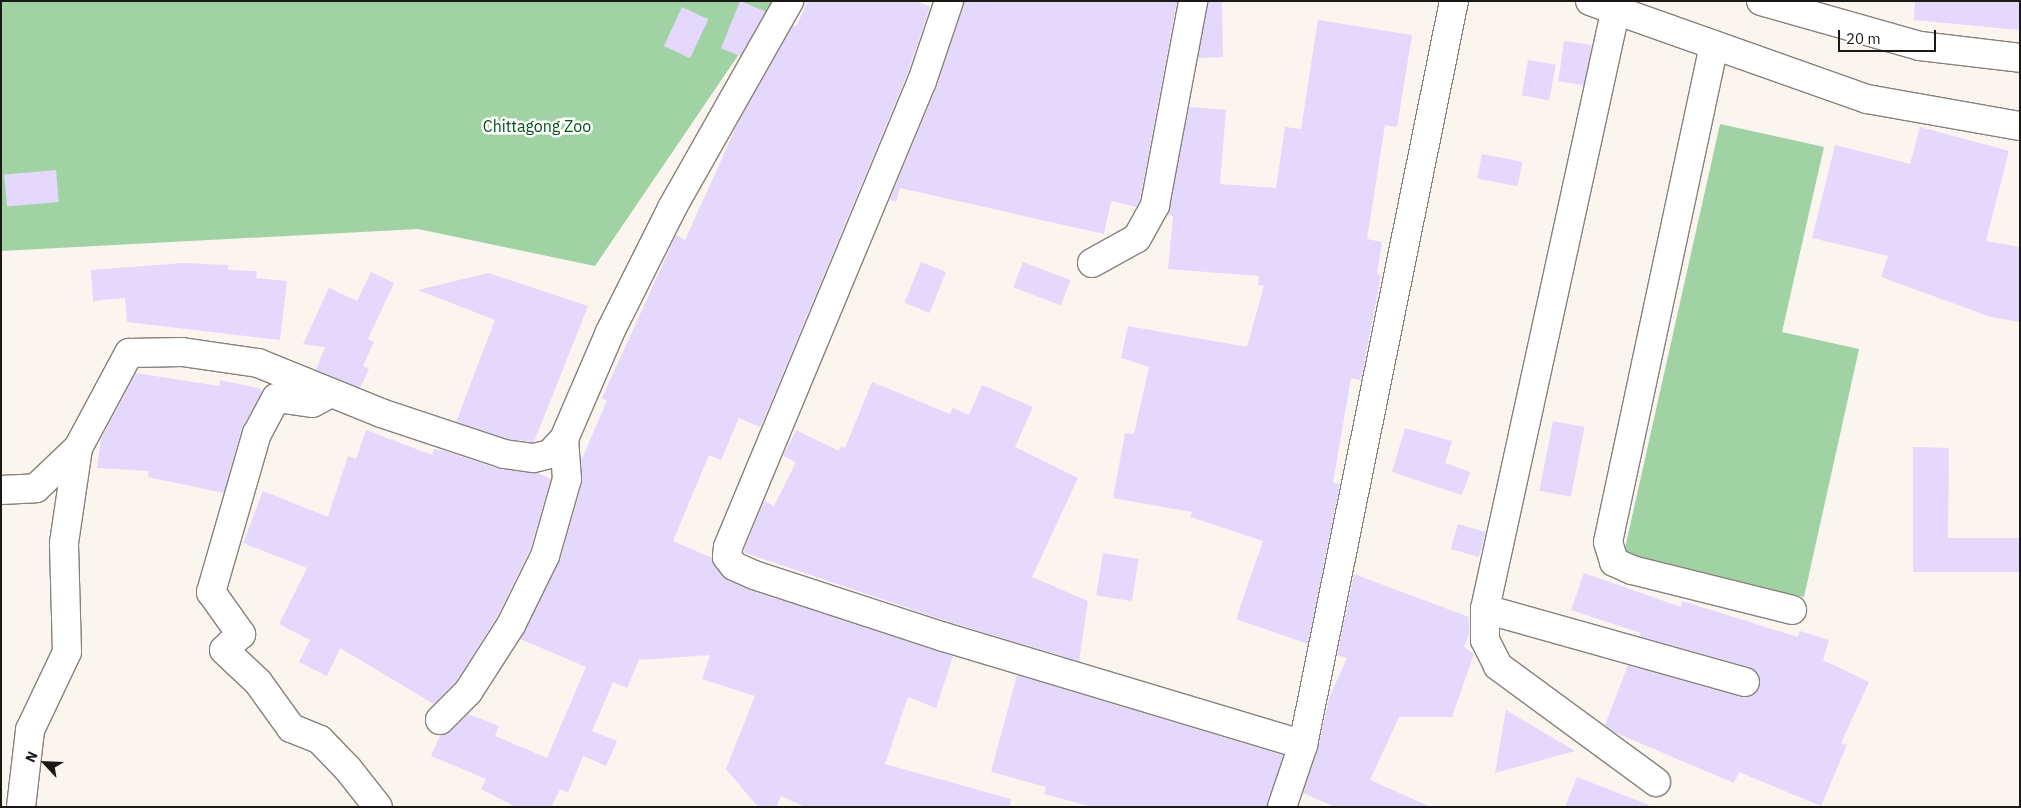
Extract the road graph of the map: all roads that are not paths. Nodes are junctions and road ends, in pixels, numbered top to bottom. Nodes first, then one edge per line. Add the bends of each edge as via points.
1 (789, 1) edge
2 (949, 1) edge
3 (1193, 1) edge
4 (1454, 1) edge
5 (1761, 1) edge
6 (1603, 5) edge
7 (1714, 45) junction
8 (2020, 58) edge
9 (2020, 126) edge
10 (1092, 263) dead end
11 (331, 393) junction
12 (564, 438) junction
13 (78, 448) junction
14 (1, 490) edge
15 (1485, 609) junction
16 (1792, 610) dead end
17 (1745, 682) dead end
18 (440, 720) dead end
19 (1303, 745) junction
20 (1656, 782) dead end
21 (24, 805) edge
22 (378, 807) edge
23 (1282, 807) edge

1 - 12 street via 672,208 610,332
2 - 19 street via 922,81 728,547 727,557 734,566 754,575 944,638
3 - 10 street via 1155,205 1137,238
4 - 19 street
5 - 8 street via 1826,22 1920,46
6 - 7 street
6 - 15 street
7 - 9 street via 1867,99
7 - 16 street via 1608,542 1614,562 1632,570
11 - 12 street via 381,414 504,454 534,458 550,454
11 - 13 street via 258,363 182,352 129,353
11 - 22 street via 312,403 276,398 257,433 211,592 241,634 224,650 258,682 291,728 320,740
12 - 18 street via 567,479 545,556 511,625 468,692
13 - 14 street via 36,488
13 - 21 street via 64,543 66,652 30,730
15 - 17 street
15 - 20 street via 1485,640 1498,666
19 - 23 street

